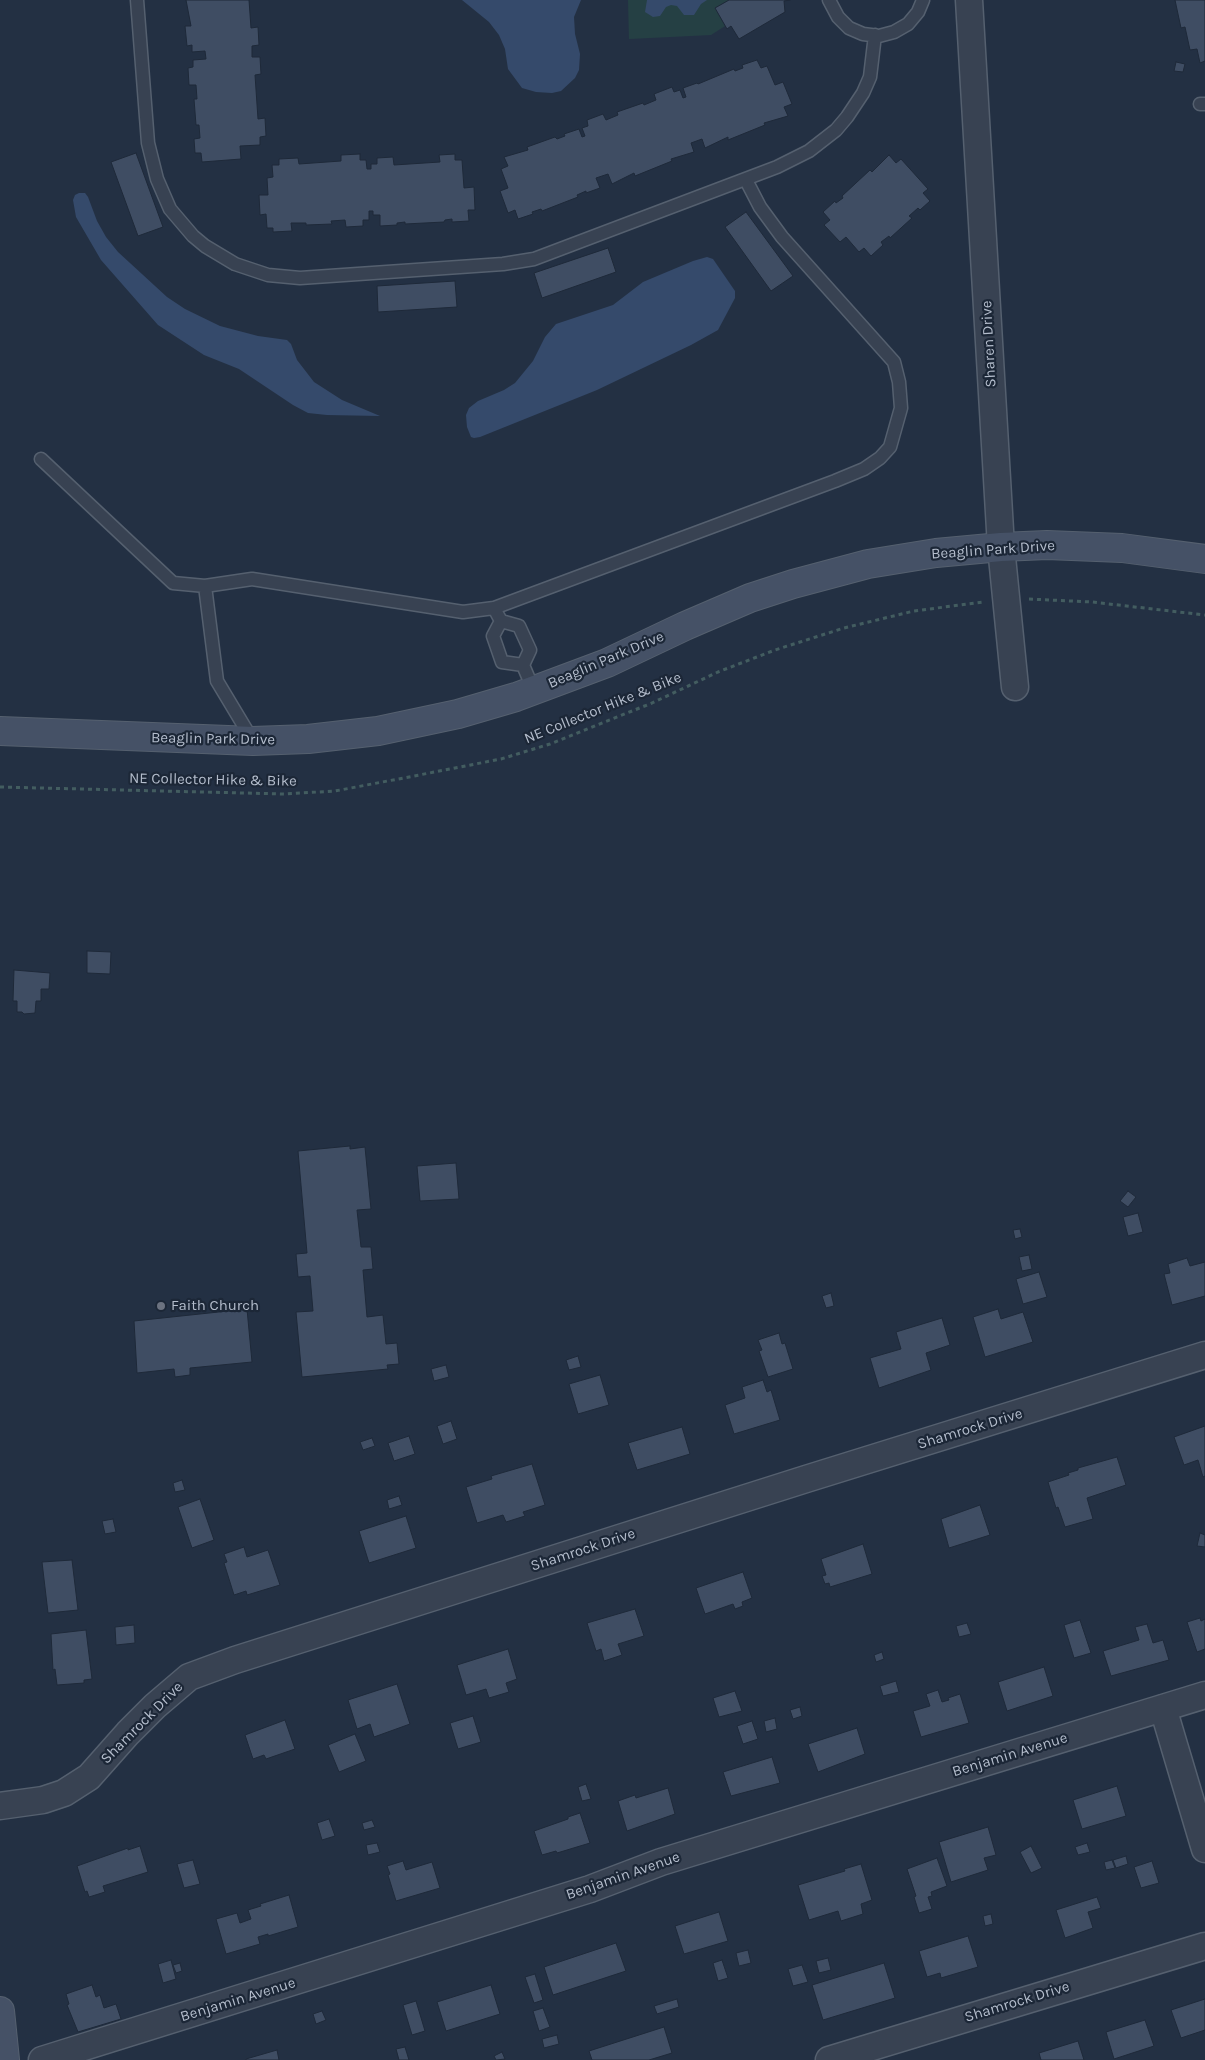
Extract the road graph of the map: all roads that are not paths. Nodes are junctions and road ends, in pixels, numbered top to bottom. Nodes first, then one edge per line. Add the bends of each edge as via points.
1 (137, 0) edge
2 (829, 0) edge
3 (923, 0) edge
4 (970, 0) edge
5 (875, 35) junction
6 (746, 180) junction
7 (41, 459) dead end
8 (1001, 546) junction
9 (1205, 559) edge
10 (205, 586) junction
11 (494, 608) junction
12 (501, 622) junction
13 (523, 665) junction
14 (1015, 687) dead end
15 (534, 691) junction
16 (0, 731) edge
17 (253, 741) junction
18 (1205, 1355) edge
19 (1205, 1695) edge
20 (1163, 1708) junction
21 (0, 1806) edge
22 (1205, 1850) edge
23 (1205, 1946) edge
24 (0, 2011) edge
25 (5, 2060) edge
26 (42, 2060) edge
27 (829, 2060) edge

1 - 6 lane via 148,143 163,194 180,222 204,246 252,271 300,278 518,262 552,253
2 - 5 lane via 838,17 849,28
3 - 5 lane via 908,24 894,32
4 - 8 street, Sharen Drive
5 - 6 lane via 870,77 847,118 809,151
6 - 11 lane via 782,237 894,362 901,408 890,447 864,469 835,481
7 - 10 lane via 173,583
8 - 9 main road, Beaglin Park Drive via 1122,548
8 - 14 street, Sharen Drive
8 - 15 main road, Beaglin Park Drive via 899,558 793,584 721,610 607,663
10 - 11 lane via 252,579 463,612
10 - 17 lane via 217,681
11 - 12 lane
12 - 13 lane via 520,626 530,650
12 - 13 lane via 493,636 502,662
13 - 15 lane
15 - 17 main road, Beaglin Park Drive via 458,714 378,730 308,739
16 - 17 main road, Beaglin Park Drive
18 - 21 street, Shamrock Drive via 189,1676 128,1733 89,1777 64,1793
19 - 20 street, Benjamin Avenue
20 - 22 street
20 - 26 street, Benjamin Avenue via 661,1862 590,1889
23 - 27 street, Shamrock Drive
24 - 25 main road

